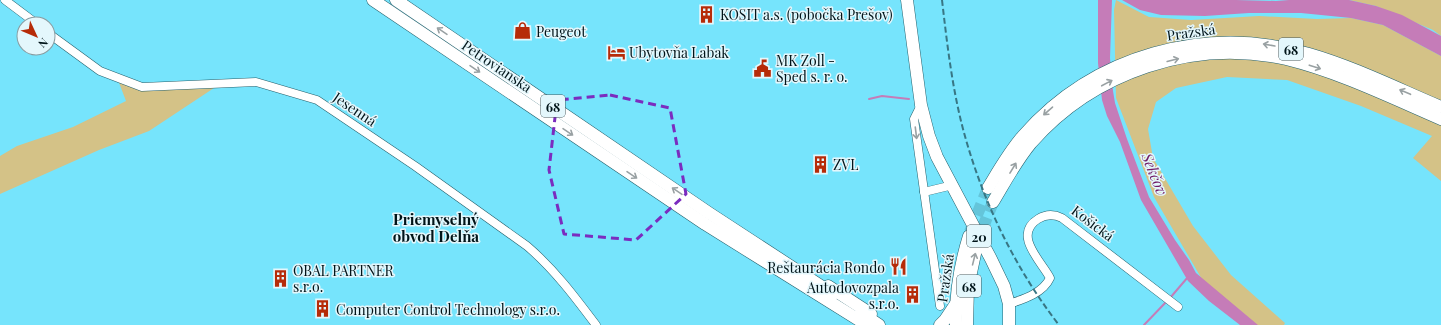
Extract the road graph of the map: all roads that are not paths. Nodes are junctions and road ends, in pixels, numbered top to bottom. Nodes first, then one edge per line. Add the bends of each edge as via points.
1 (5, 0) edge
2 (373, 0) edge
3 (396, 0) edge
4 (907, 0) edge
5 (26, 16) edge
6 (56, 39) edge
7 (1134, 65) junction
8 (921, 105) junction
9 (1441, 107) edge
10 (1441, 119) edge
11 (953, 186) junction
12 (988, 188) tunnel mouth
13 (924, 192) junction
14 (993, 202) tunnel mouth
15 (707, 218) junction
16 (969, 236) tunnel mouth
17 (976, 249) tunnel mouth
18 (1009, 304) junction
19 (955, 305) junction
20 (1175, 305) dead end
21 (940, 306) dead end
22 (596, 325) edge
23 (858, 325) edge
24 (867, 325) edge
25 (880, 325) edge
26 (888, 325) edge
27 (940, 325) edge
28 (956, 325) edge
29 (968, 325) edge
30 (1009, 325) edge

1 - 5 street
2 -> 15 main road, Petrovianska / 68
15 -> 3 main road, Petrovianska / 68
4 - 8 main road, 20
6 - 22 street, Jesenná via 100,71 142,87 256,82 317,100 527,246 563,282
9 -> 7 main road, Pražská / 68 via 1332,61 1266,44 1202,43 1176,47
7 -> 10 main road, Pražská / 68 via 1223,53 1264,55 1321,69
7 -> 12 main road, Pražská / 68 via 1112,68 1078,87 1042,116 1007,157
14 -> 7 main road, Pražská / 68 via 1016,162 1048,125 1080,100
8 - 11 main road, 20 via 937,157
8 -> 13 street via 914,119
11 - 13 street
11 - 18 main road, 20 via 1004,286
13 - 21 street
15 - 23 main road, 68 via 750,257
15 - 24 main road
15 - 25 main road
15 - 26 main road, 68 via 762,243
16 - 19 main road, Pražská / 68 via 960,270
29 -> 17 main road, Pražská / 68 via 968,287
18 - 20 street, Košická via 1047,284 1050,278 1031,250 1027,237 1033,223 1042,217 1056,215
18 - 30 main road, 20
19 - 27 main road, 68
19 - 28 main road, Pražská / 68

